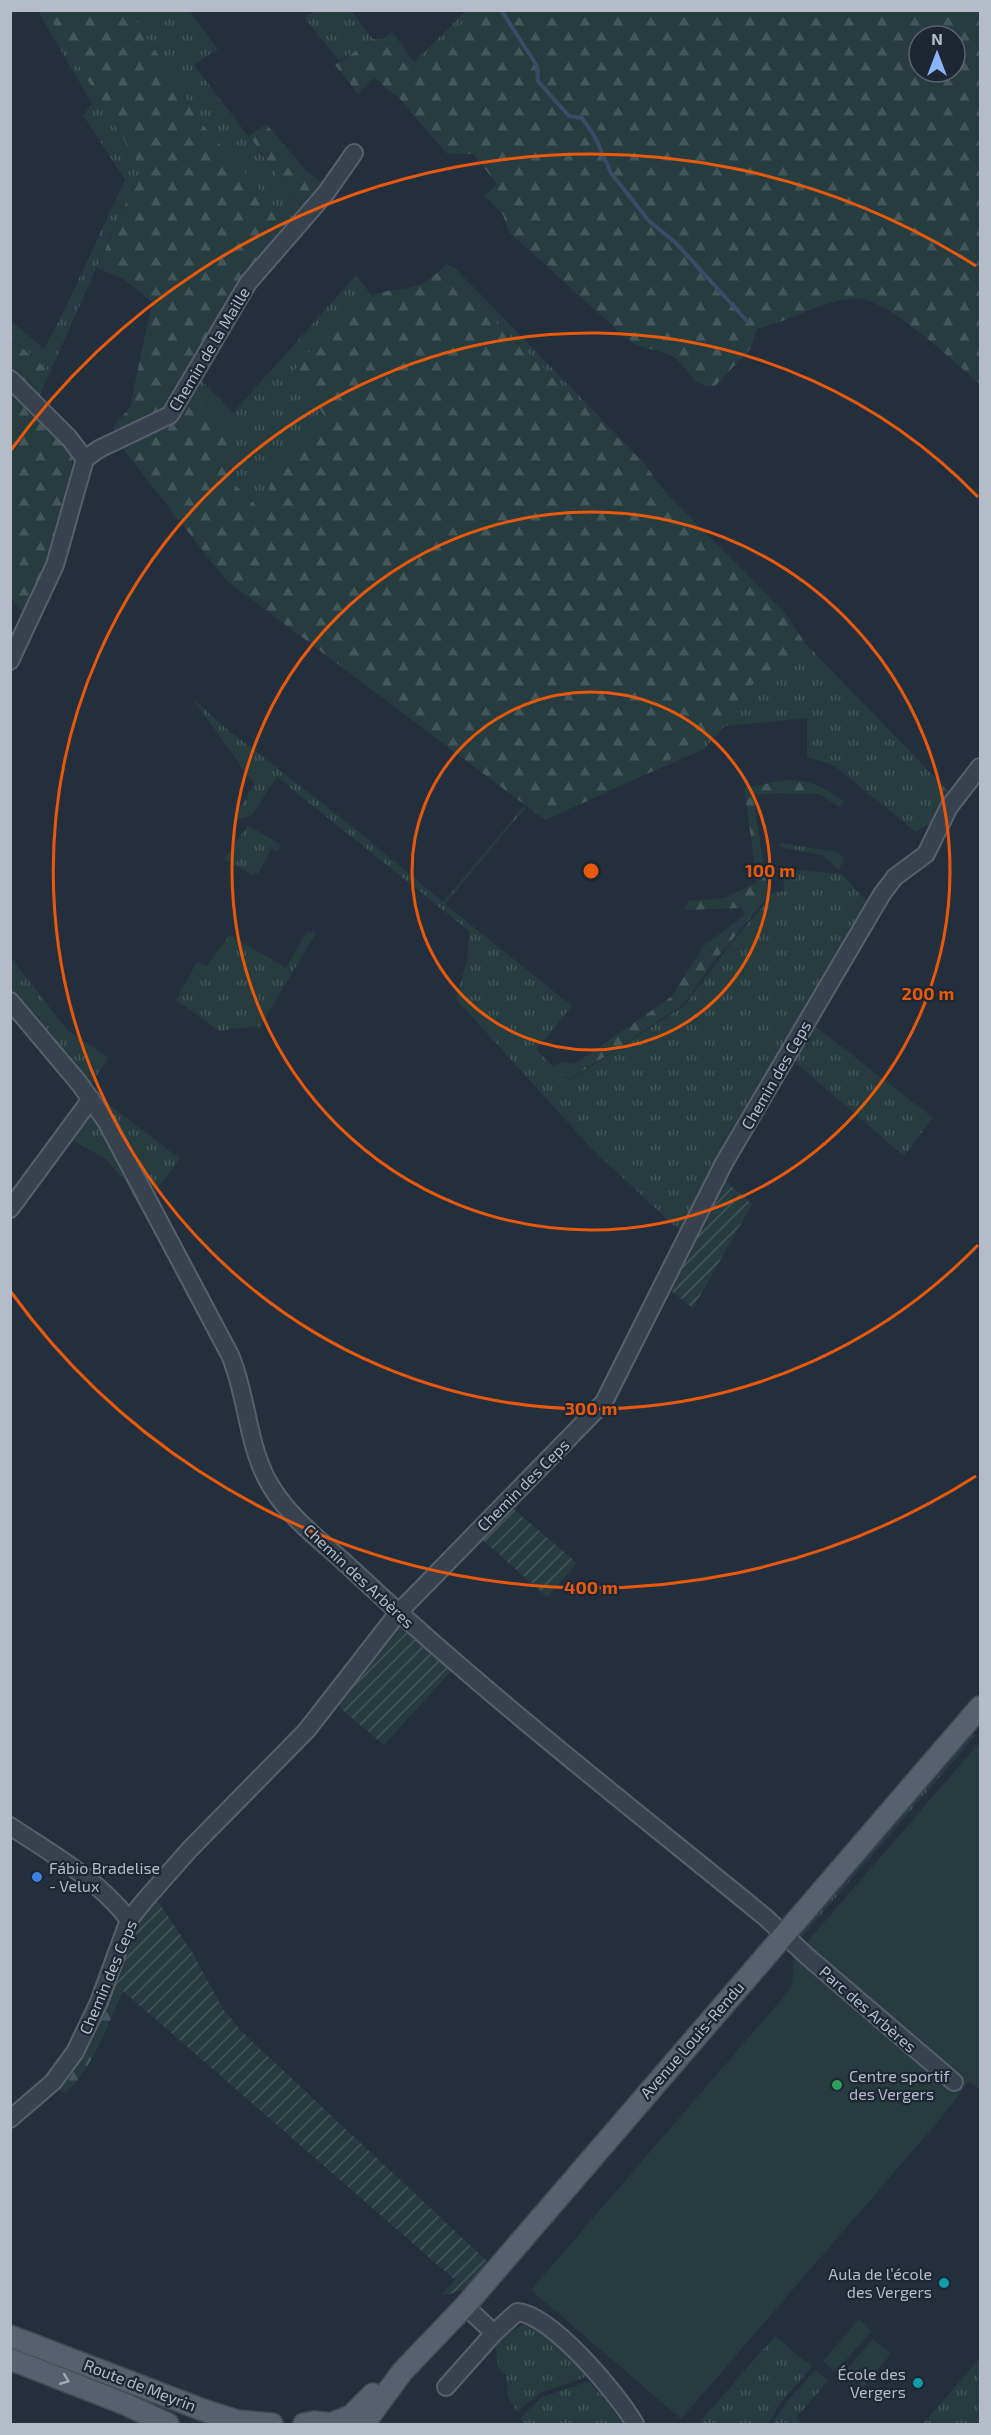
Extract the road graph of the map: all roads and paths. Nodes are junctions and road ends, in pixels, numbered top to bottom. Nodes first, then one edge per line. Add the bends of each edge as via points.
1 (354, 153) dead end
2 (10, 379) edge
3 (85, 459) junction
4 (10, 661) edge
5 (981, 767) edge
6 (10, 1001) edge
7 (91, 1099) junction
8 (10, 1209) edge
9 (398, 1613) junction
10 (981, 1707) edge
11 (10, 1826) edge
12 (129, 1920) junction
13 (784, 1934) junction
14 (954, 2082) dead end
15 (10, 2119) edge
16 (465, 2306) junction
17 (494, 2333) junction
18 (10, 2336) edge
19 (10, 2359) edge
20 (402, 2372) junction
21 (446, 2387) dead end
22 (168, 2424) edge
23 (272, 2424) edge
24 (304, 2424) edge
25 (331, 2424) edge
26 (364, 2424) edge
27 (635, 2424) edge

1 - 3 street, Chemin de la Maille via 326,193 248,283 170,415
2 - 3 street
3 - 4 street via 55,565
5 - 9 street, Chemin des Ceps via 949,807 926,854 895,876 882,894 724,1163 604,1402
6 - 7 street
7 - 8 street
7 - 9 street, Chemin des Arbères via 230,1354 270,1486 286,1507
9 - 12 street, Chemin des Ceps via 307,1730 190,1849
9 - 13 street, Chemin des Arbères
10 - 13 main road, Avenue Louis-Rendu
11 - 12 street via 96,1885
12 - 15 street, Chemin des Ceps via 99,2002 75,2052 53,2082
13 - 14 street, Parc des Arbères
13 - 16 main road, Avenue Louis-Rendu
16 - 17 street
16 - 20 main road, Avenue Louis-Rendu
17 - 21 street
17 - 27 street via 517,2312 529,2313 584,2358
18 - 23 main road, Route de Meyrin via 203,2410 237,2421
19 -> 22 main road, Route de Meyrin
20 - 25 main road, Avenue Louis-Rendu via 351,2416
20 - 26 main road, Avenue Louis-Rendu
24 - 25 main road

